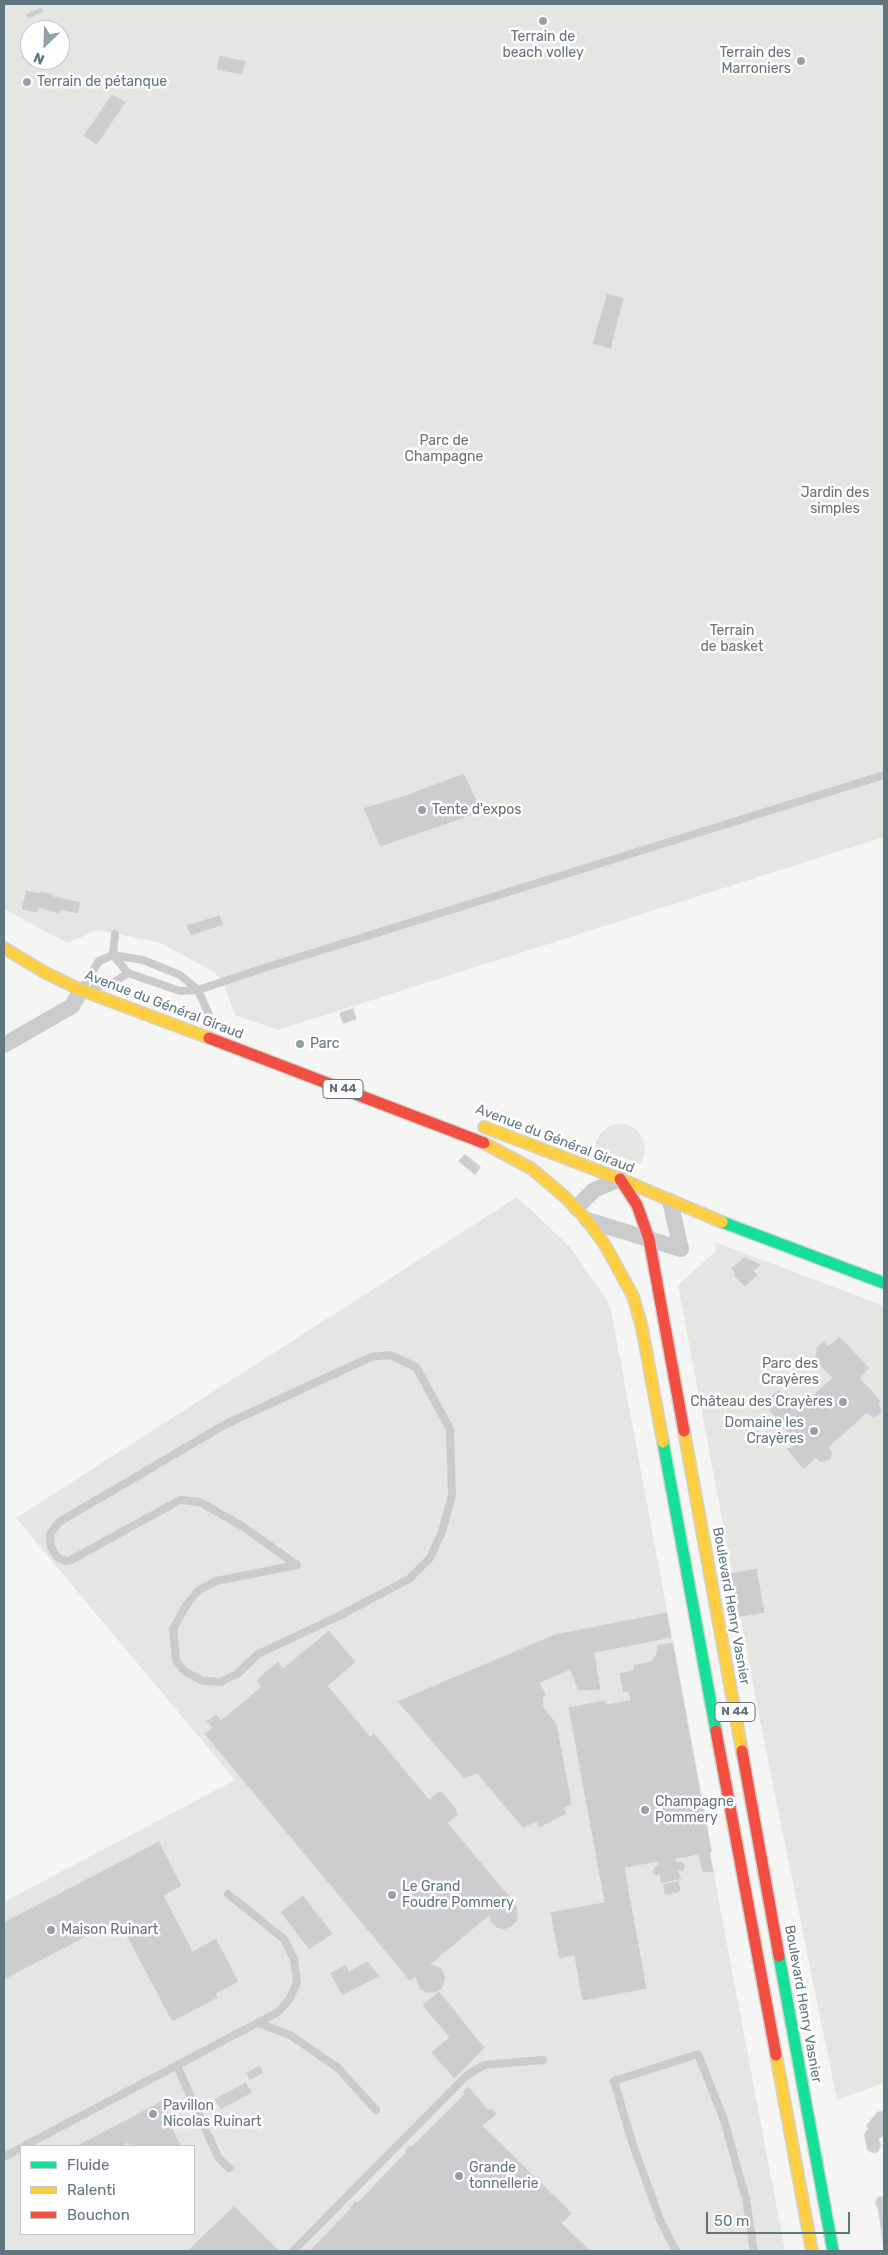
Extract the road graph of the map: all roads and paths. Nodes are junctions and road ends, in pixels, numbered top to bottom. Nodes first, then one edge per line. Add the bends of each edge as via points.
1 (884, 775) edge
2 (115, 934) dead end
3 (4, 948) edge
4 (113, 955) junction
5 (85, 973) junction
6 (128, 973) junction
7 (116, 986) junction
8 (81, 990) junction
9 (198, 990) junction
10 (196, 1017) dead end
11 (218, 1026) joint
12 (4, 1045) edge
13 (473, 1123) dead end
14 (620, 1179) junction
15 (670, 1201) junction
16 (582, 1214) junction
17 (650, 1239) junction
18 (884, 1283) edge
19 (297, 1565) joint
20 (228, 1894) dead end
21 (258, 2023) junction
22 (543, 2060) dead end
23 (177, 2066) junction
24 (376, 2110) dead end
25 (27, 2145) edge
26 (20, 2149) edge
27 (4, 2157) edge
28 (228, 2168) dead end
29 (293, 2251) edge
30 (676, 2251) edge
31 (754, 2251) edge
32 (812, 2251) edge
33 (833, 2251) edge

1 - 9 lane
2 - 4 lane
3 - 8 main road, Avenue du Général Giraud / N 44
4 - 5 lane, Avenue du Général Giraud
4 - 6 lane
4 - 9 lane, Avenue du Général Giraud via 143,960 180,975
5 - 7 main road
5 - 8 lane
6 - 7 lane
6 - 9 lane via 180,991
7 - 8 lane
8 - 12 street via 72,1006
8 - 16 main road, Avenue du Général Giraud / N 44 via 477,1140 532,1169
9 - 11 lane, Avenue du Général Giraud
10 - 11 main road, Avenue du Général Giraud
13 - 14 main road, Avenue du Général Giraud
14 - 15 main road, Avenue du Général Giraud
14 - 16 street via 594,1190
14 - 17 main road, Boulevard Henry Vasnier / N 44 via 637,1205
15 - 17 street via 681,1249
15 - 18 main road, Avenue du Général Giraud
16 - 17 street
16 - 32 main road, N 44 via 626,1282 642,1328
17 - 33 main road, Boulevard Henry Vasnier / N 44
19 - 19 lane via 216,1581 199,1590 173,1629 176,1660 184,1671 203,1681 221,1682 237,1674 258,1654 408,1579 430,1558 442,1532 452,1495 450,1429 416,1367 390,1355 371,1357 226,1424 59,1522 50,1534 50,1547 57,1557 71,1560 180,1500 200,1502 242,1526
20 - 21 lane via 284,1939 294,1960 297,1983 289,2000 278,2012
21 - 23 lane
21 - 24 lane via 290,2035 338,2068
22 - 29 lane via 484,2065 466,2076
23 - 25 lane
23 - 28 lane via 218,2157
26 - 27 lane
30 - 31 lane via 632,2142 614,2081 698,2054 724,2120 746,2198

